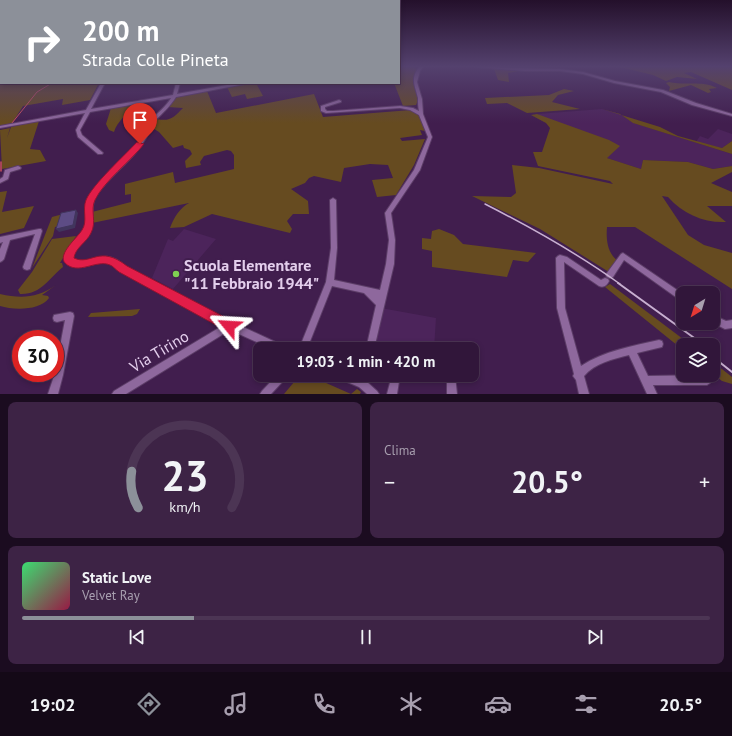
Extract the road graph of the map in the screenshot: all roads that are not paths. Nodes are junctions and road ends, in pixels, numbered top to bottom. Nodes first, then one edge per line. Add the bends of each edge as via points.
1 (102, 85) edge
2 (178, 85) edge
3 (232, 85) edge
4 (416, 85) edge
5 (632, 85) edge
6 (176, 96) junction
7 (339, 101) dead end
8 (420, 104) junction
9 (410, 109) junction
10 (87, 112) junction
11 (421, 114) junction
12 (732, 115) edge
13 (0, 127) edge
14 (100, 153) dead end
15 (18, 168) dead end
16 (0, 181) edge
17 (333, 200) dead end
18 (4, 240) edge
19 (0, 259) edge
20 (27, 267) dead end
21 (330, 282) junction
22 (366, 291) junction
23 (676, 293) edge
24 (382, 294) junction
25 (380, 304) junction
26 (57, 318) dead end
27 (720, 323) edge
28 (732, 324) edge
29 (229, 326) junction
30 (265, 342) edge
31 (306, 342) edge
32 (372, 342) edge
33 (659, 344) dead end
34 (632, 351) junction
35 (578, 376) junction
36 (646, 381) junction
37 (676, 381) edge
38 (276, 382) edge
39 (365, 382) edge
40 (395, 382) edge
41 (451, 382) edge
42 (267, 392) edge
43 (53, 394) edge
44 (117, 394) edge
45 (374, 394) edge
46 (392, 394) edge
47 (452, 394) edge
48 (584, 394) edge
49 (652, 394) edge

1 - 10 street
2 - 6 street
3 - 6 street
4 - 8 street
5 - 12 street via 662,91
6 - 10 street
6 - 29 street via 151,123 140,144 93,195 89,205 90,226 68,257 72,263 77,264 102,259 113,261
7 - 9 street via 323,106 323,110 329,112 400,107
8 - 9 street
8 - 11 street
9 - 11 street
10 - 13 street
10 - 14 street via 78,132
11 - 24 street via 430,137 417,170 388,213 392,240 390,264
15 - 16 street via 6,171 6,178
17 - 21 street via 334,248
18 - 19 street
18 - 20 street via 39,231
21 - 22 street
21 - 31 street
22 - 24 street
22 - 25 street
23 - 35 street via 623,256 606,280 560,258 561,308
24 - 25 street
25 - 32 street
26 - 43 street via 70,316
27 - 28 street
29 - 30 street
29 - 44 street, Via Tirino
33 - 34 street
34 - 35 street via 592,363
34 - 36 street
35 - 48 street
36 - 37 street
36 - 49 street
38 - 42 street
39 - 45 street
40 - 46 street
41 - 47 street

